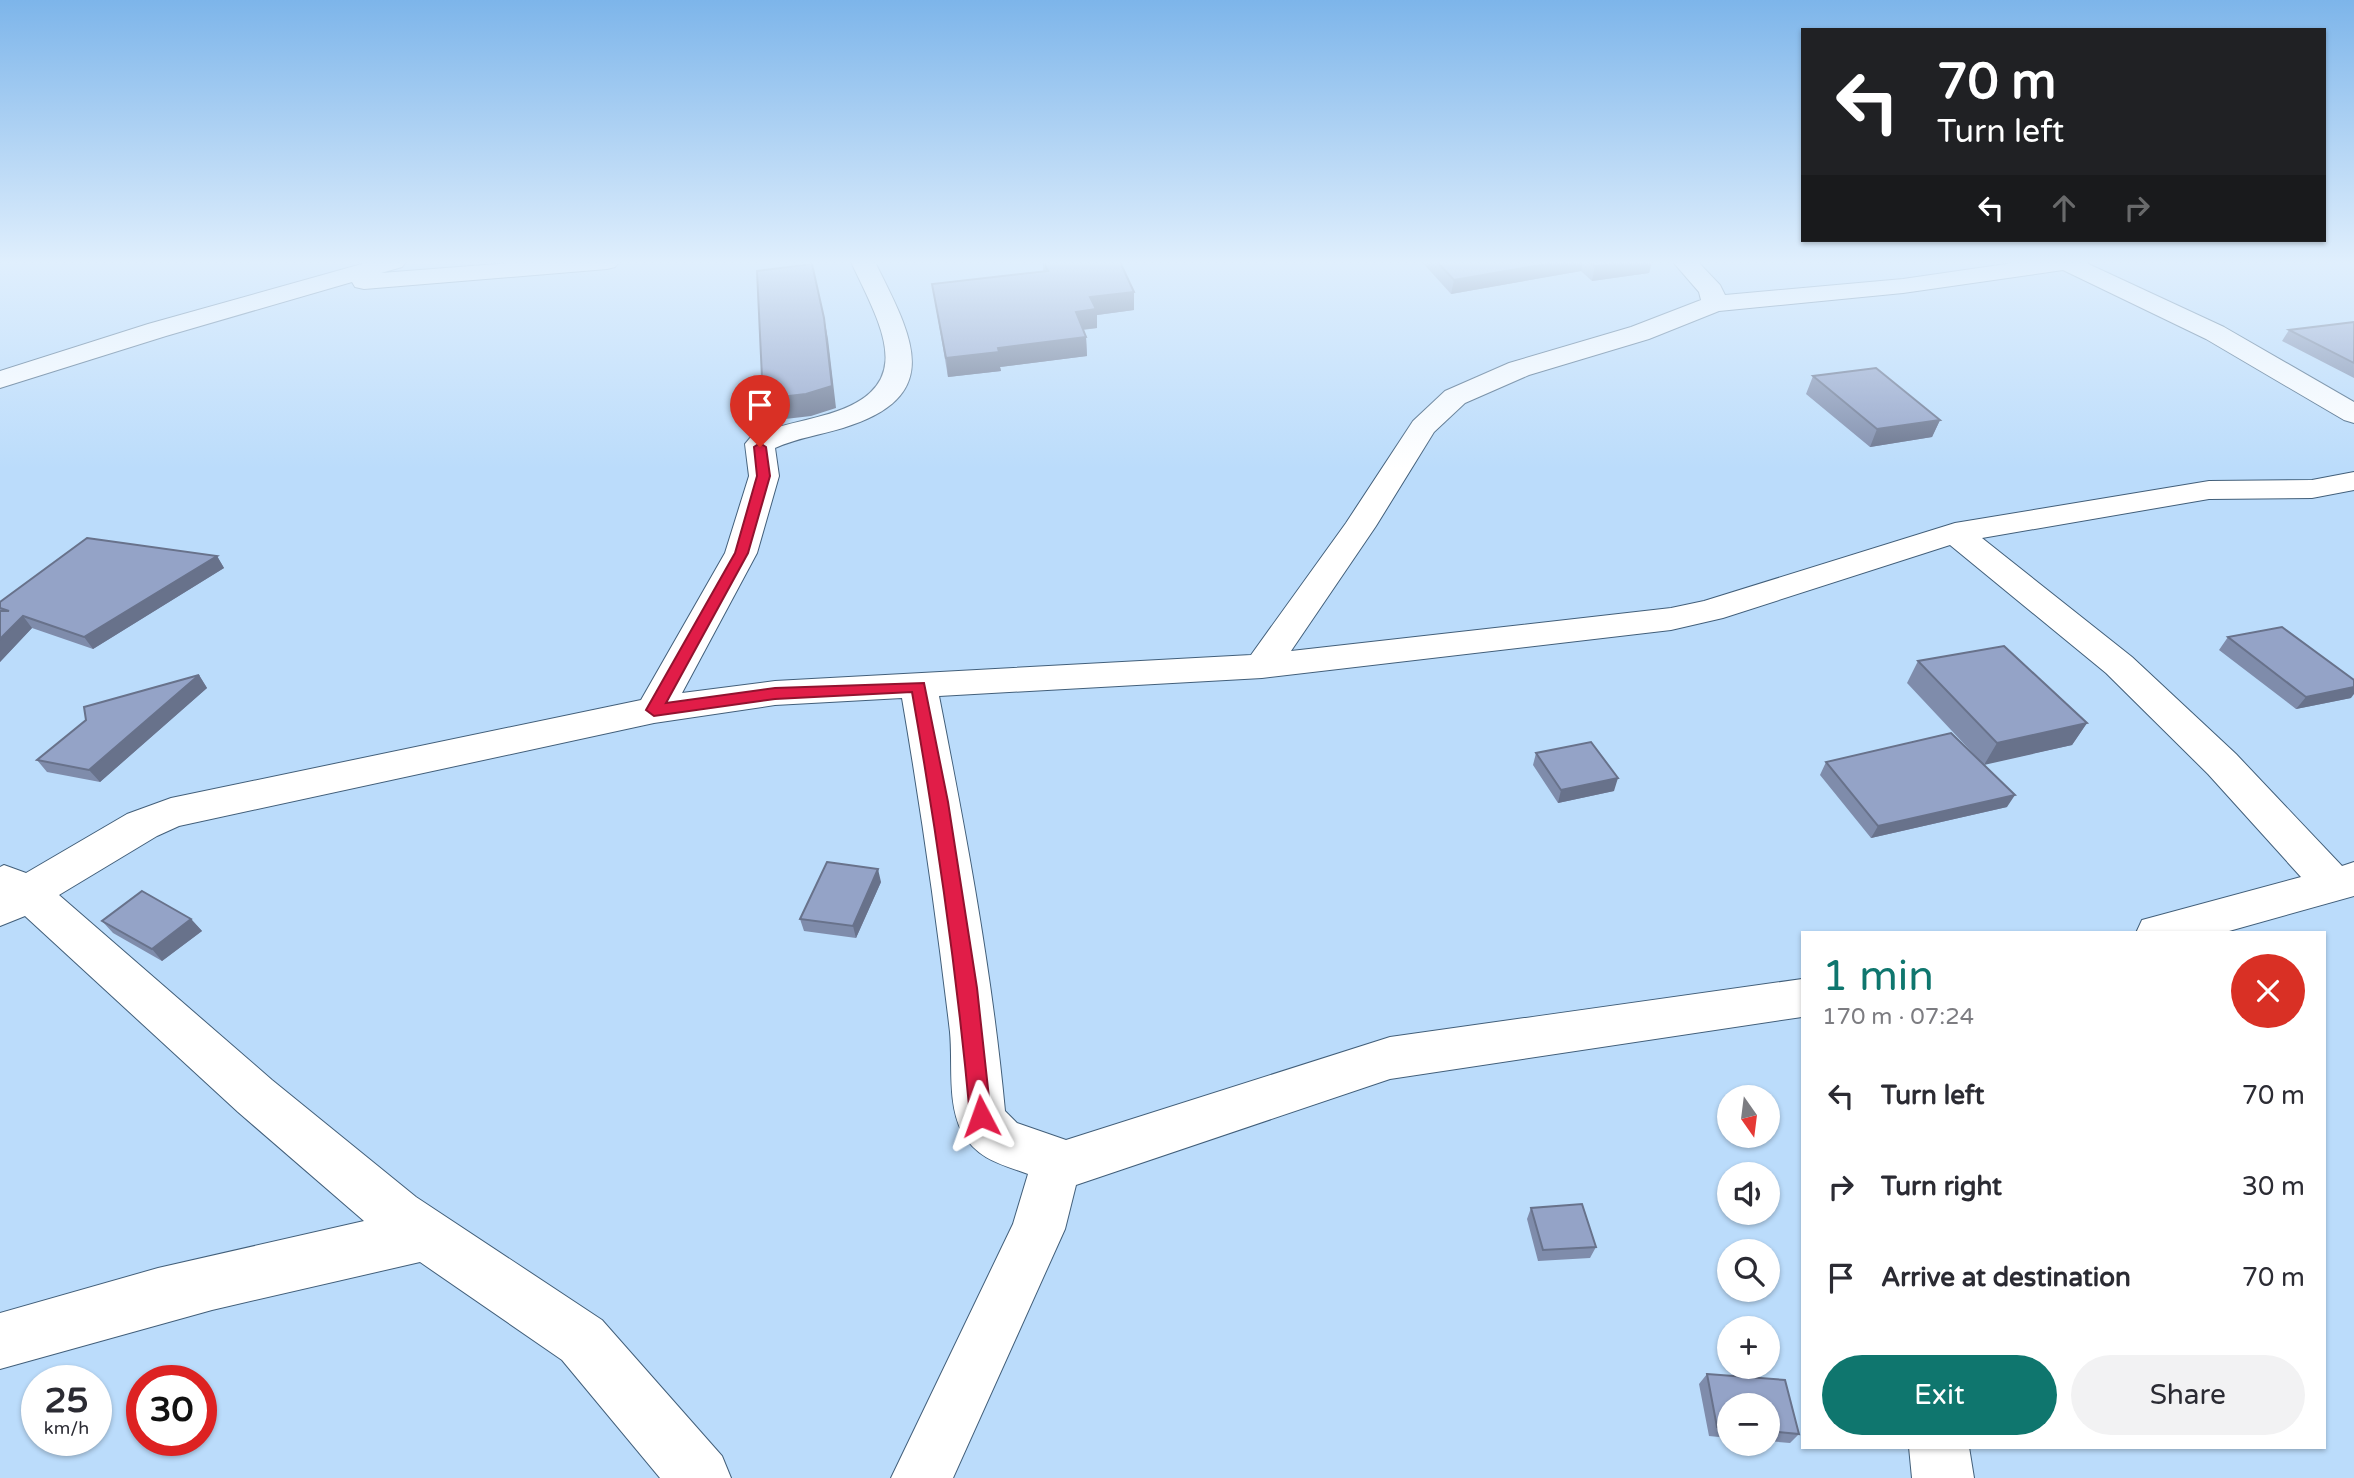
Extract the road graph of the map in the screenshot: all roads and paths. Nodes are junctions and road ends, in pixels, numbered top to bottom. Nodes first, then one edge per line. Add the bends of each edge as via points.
1 (155, 331) edge
2 (895, 331) edge
3 (1645, 331) edge
4 (2211, 331) edge
5 (0, 380) edge
6 (2354, 414) edge
7 (2354, 481) edge
8 (1955, 533) junction
9 (1262, 666) junction
10 (919, 687) junction
11 (654, 710) junction
12 (2344, 883) edge
13 (9, 894) edge
14 (2165, 931) edge
15 (1801, 998) edge
16 (1055, 1168) junction
17 (426, 1235) junction
18 (0, 1341) edge
19 (1938, 1449) edge
20 (701, 1478) edge
21 (922, 1478) edge
22 (1943, 1478) edge

1 - 5 street
2 - 11 street via 900,374 889,396 867,411 760,444 762,484 741,553
3 - 9 street via 1519,369 1455,397 1423,428
4 - 6 street
7 - 8 street via 2312,489 2209,490
8 - 9 street via 1671,619
8 - 12 street via 2119,665
9 - 10 street
10 - 11 street via 775,694
10 - 16 street via 972,1022 981,1116 1001,1141 1048,1157
11 - 13 street via 171,813
12 - 14 street
13 - 17 street
15 - 16 street via 1390,1058
16 - 21 street via 1038,1229
17 - 18 street via 114,1306
17 - 20 street via 582,1339
19 - 22 street

